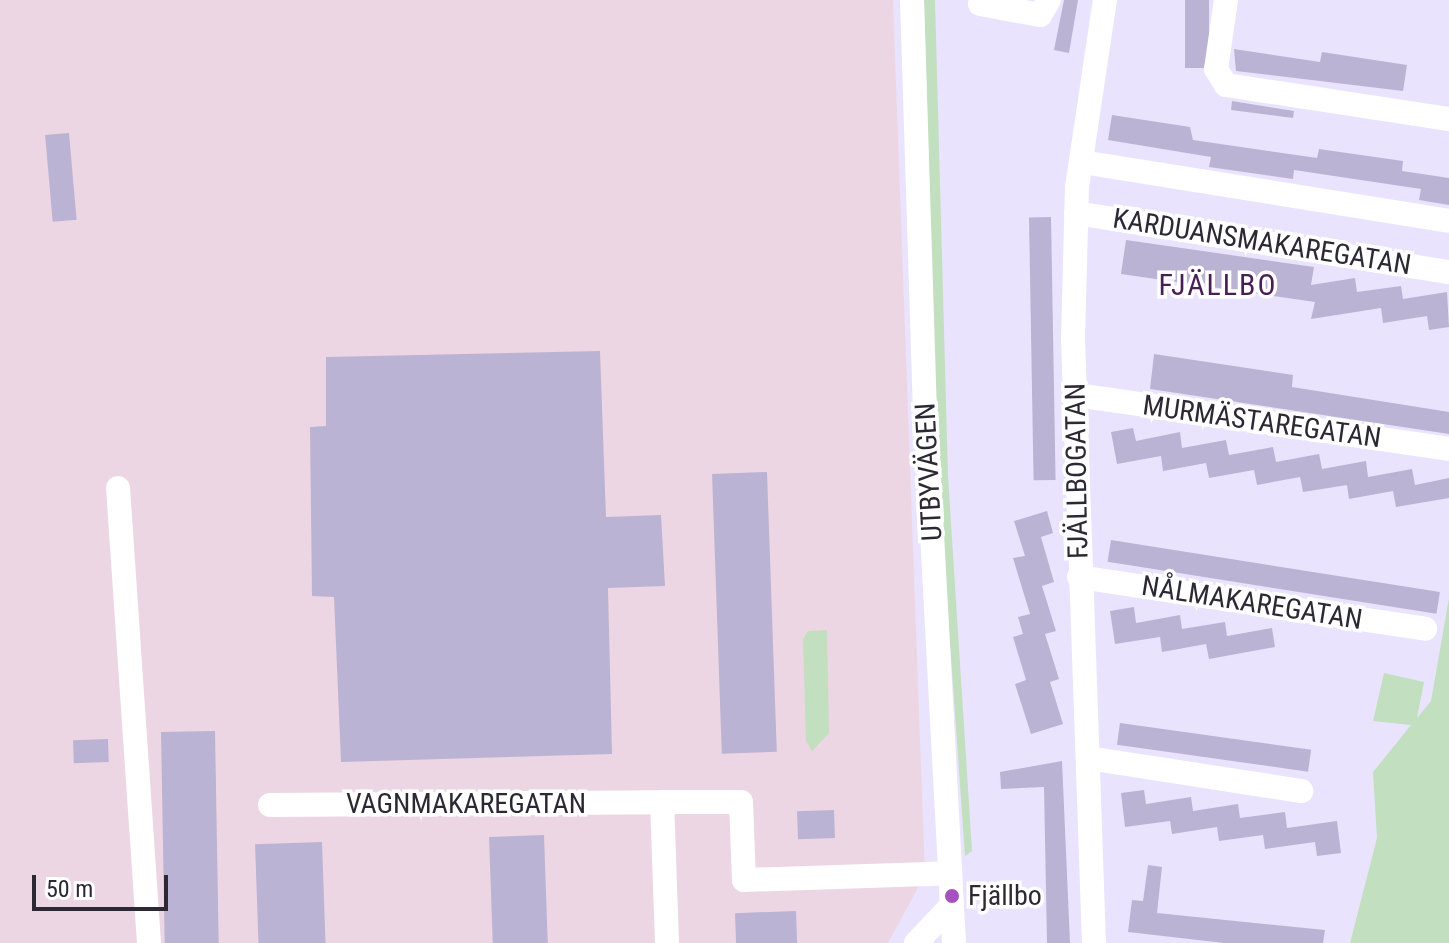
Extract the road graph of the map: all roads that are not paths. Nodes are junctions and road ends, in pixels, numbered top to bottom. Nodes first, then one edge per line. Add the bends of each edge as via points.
1 (912, 0) edge
2 (1049, 0) edge
3 (1105, 0) edge
4 (1226, 0) edge
5 (980, 4) dead end
6 (1449, 119) edge
7 (1082, 162) junction
8 (1076, 213) junction
9 (1449, 221) edge
10 (1449, 272) edge
11 (1076, 395) junction
12 (1449, 449) edge
13 (118, 488) dead end
14 (1079, 577) junction
15 (1425, 629) dead end
16 (1088, 758) junction
17 (1301, 791) dead end
18 (662, 802) junction
19 (270, 805) dead end
20 (950, 873) junction
21 (952, 905) junction
22 (1098, 938) edge
23 (149, 943) edge
24 (667, 943) edge
25 (916, 943) edge
26 (954, 943) edge

1 - 20 street, UTBYVÄGEN
2 - 5 street via 1040,15
3 - 7 street, FJÄLLBOGATAN
4 - 6 street via 1216,69 1226,85
7 - 8 street, FJÄLLBOGATAN
7 - 9 street, KARDUANSMAKAREGATAN
8 - 10 street, KARDUANSMAKAREGATAN
8 - 11 street, FJÄLLBOGATAN
11 - 12 street, MURMÄSTAREGATAN
11 - 14 street, FJÄLLBOGATAN
13 - 23 street
14 - 15 street, NÅLMAKAREGATAN
14 - 16 street, FJÄLLBOGATAN
16 - 17 street
16 - 22 street, FJÄLLBOGATAN
18 - 19 street, VAGNMAKAREGATAN
18 - 20 street, VAGNMAKAREGATAN via 741,802 744,880
18 - 24 street
20 - 21 street, UTBYVÄGEN
21 - 25 street
21 - 26 street, UTBYVÄGEN

